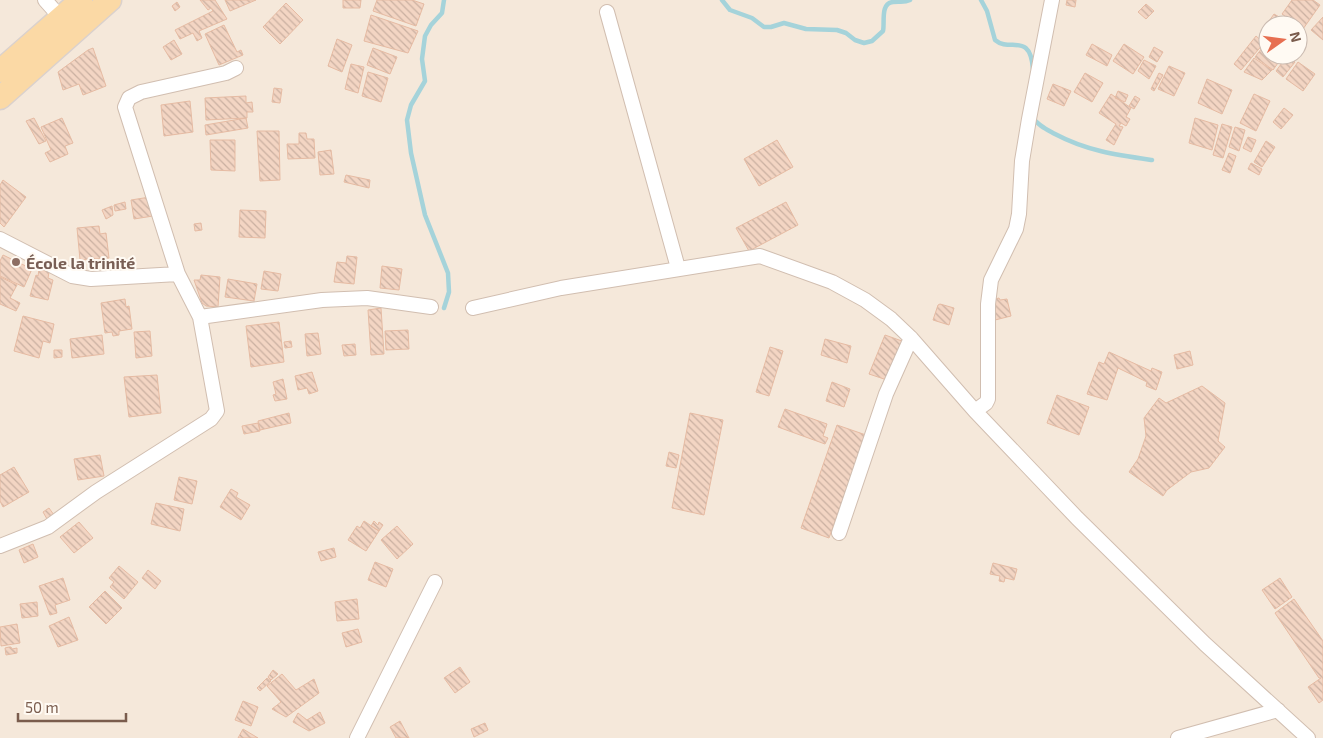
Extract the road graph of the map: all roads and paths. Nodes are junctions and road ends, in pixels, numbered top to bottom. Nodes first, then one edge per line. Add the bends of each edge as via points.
1 (45, 0) edge
2 (82, 0) edge
3 (110, 0) edge
4 (1052, 0) edge
5 (607, 12) dead end
6 (61, 18) junction
7 (236, 68) dead end
8 (0, 71) edge
9 (0, 98) edge
10 (0, 239) edge
11 (678, 268) junction
12 (178, 274) junction
13 (431, 306) dead end
14 (473, 308) dead end
15 (200, 317) junction
16 (912, 338) junction
17 (975, 411) junction
18 (839, 533) dead end
19 (0, 546) edge
20 (435, 582) dead end
21 (1278, 710) junction
22 (357, 738) edge
23 (1178, 738) edge
24 (1308, 738) edge

1 - 6 street
2 - 6 main road
3 - 9 main road
4 - 17 street via 1028,118 1016,229 991,280 988,399
5 - 11 street
6 - 8 main road
7 - 12 street via 142,92 129,98 125,106
10 - 12 street via 72,276 91,279
11 - 14 street via 561,288
11 - 16 street via 760,256 832,282 871,305
12 - 15 street
13 - 15 street via 367,298 322,300
15 - 19 street via 217,411 211,419 96,492 48,528
16 - 17 street
16 - 18 street via 886,394
17 - 21 street via 1084,525 1205,644
20 - 22 street
21 - 23 street
21 - 24 street

